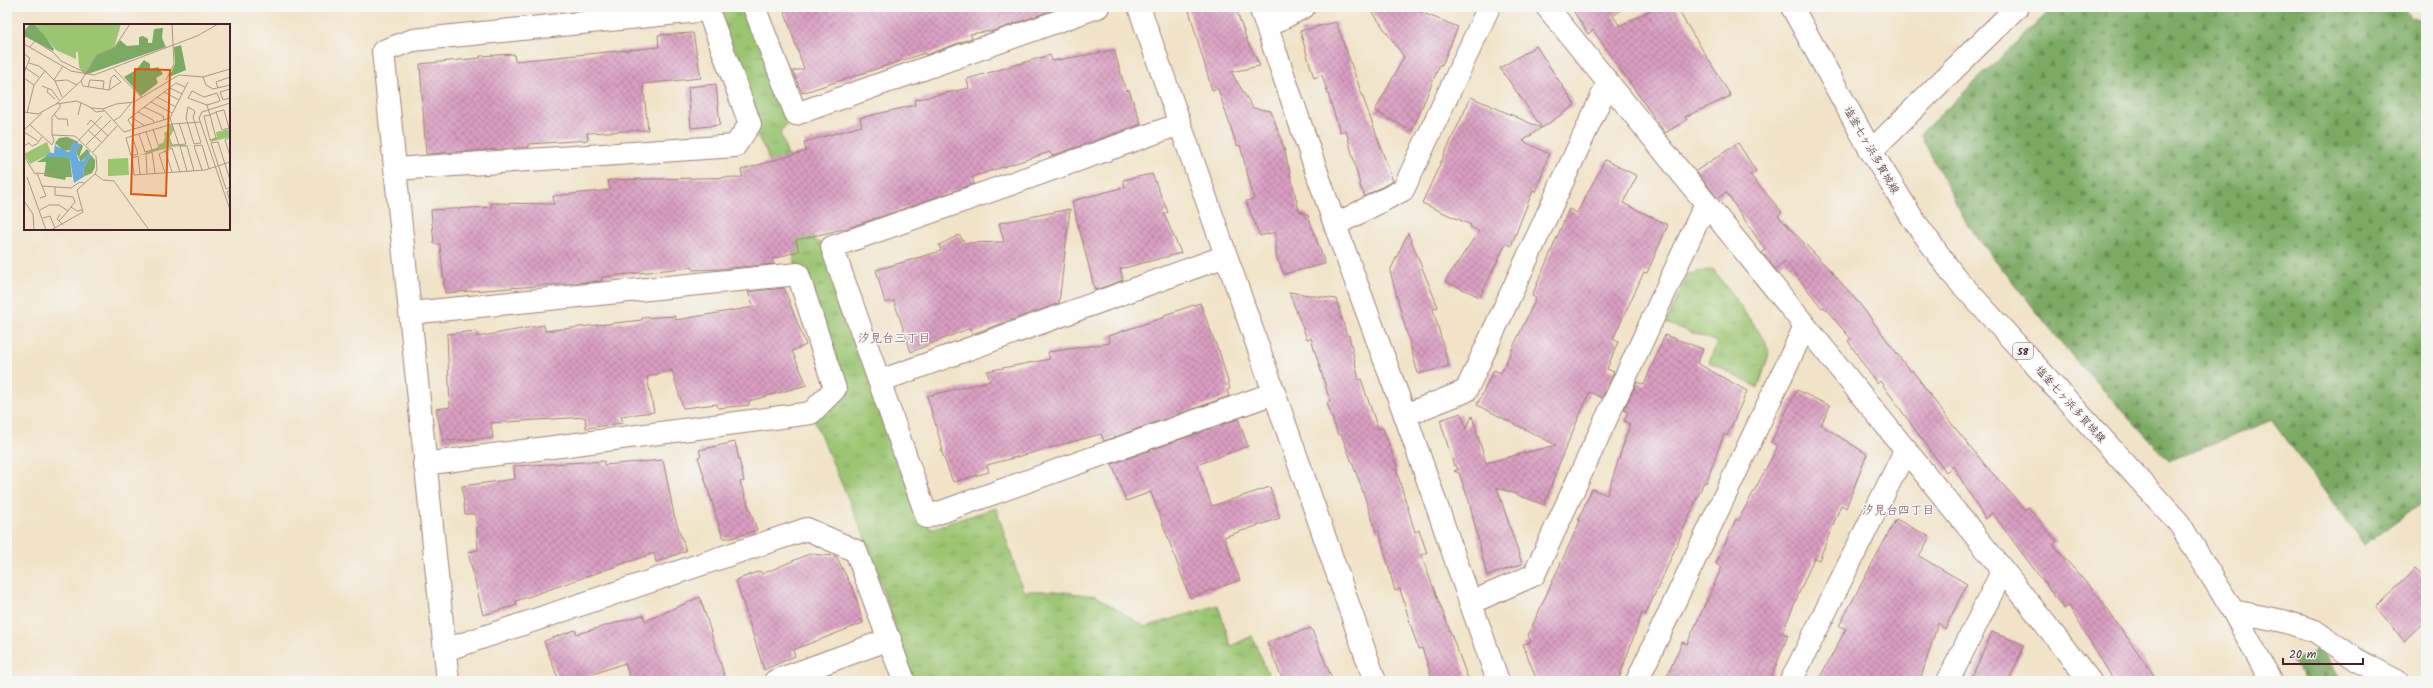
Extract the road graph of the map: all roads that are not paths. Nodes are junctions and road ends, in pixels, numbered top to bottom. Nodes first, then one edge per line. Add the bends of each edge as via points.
1 (754, 7) edge
2 (1098, 7) edge
3 (1139, 7) edge
4 (1304, 7) edge
5 (1489, 7) edge
6 (1547, 7) edge
7 (1792, 7) edge
8 (2017, 7) edge
9 (1263, 17) edge
10 (1608, 83) junction
11 (1180, 124) junction
12 (1871, 151) junction
13 (395, 169) junction
14 (1706, 203) junction
15 (1335, 225) junction
16 (1226, 256) junction
17 (410, 313) junction
18 (1805, 326) junction
19 (880, 381) junction
20 (1274, 393) junction
21 (1405, 414) junction
22 (1906, 449) junction
23 (424, 464) junction
24 (2003, 570) junction
25 (1470, 603) junction
26 (2233, 611) junction
27 (890, 639) junction
28 (445, 650) junction
29 (448, 681) edge
30 (775, 681) edge
31 (904, 681) edge
32 (1375, 681) edge
33 (1498, 681) edge
34 (1637, 681) edge
35 (1791, 681) edge
36 (1948, 681) edge
37 (2090, 681) edge
38 (2271, 681) edge
39 (2397, 681) edge

1 - 2 street via 796,114
3 - 11 street
4 - 9 street
5 - 15 street via 1403,190
6 - 10 street
7 - 12 street, 塩釜七ヶ浜多賀城線 / 58
8 - 12 street
9 - 15 street
10 - 14 street
10 - 21 street via 1466,391
11 - 16 street
11 - 19 street via 832,247
12 - 26 street, 塩釜七ヶ浜多賀城線 / 58 via 1912,219 1955,276 2179,523
13 - 13 street via 383,51 413,40 708,10 750,124 735,146
13 - 17 street
14 - 18 street
14 - 25 street via 1534,575
15 - 21 street
16 - 19 street
16 - 20 street
17 - 23 street
17 - 23 street via 798,274 835,389 811,412
18 - 22 street
18 - 34 street
19 - 20 street via 927,517
20 - 32 street
21 - 25 street
22 - 24 street
22 - 35 street
23 - 28 street
24 - 36 street
24 - 37 street
25 - 33 street
26 - 38 street, 塩釜七ヶ浜多賀城線 / 58
26 - 39 street via 2283,621 2315,631 2358,660
27 - 28 street via 856,551 807,529
27 - 30 street
27 - 31 street
28 - 29 street

